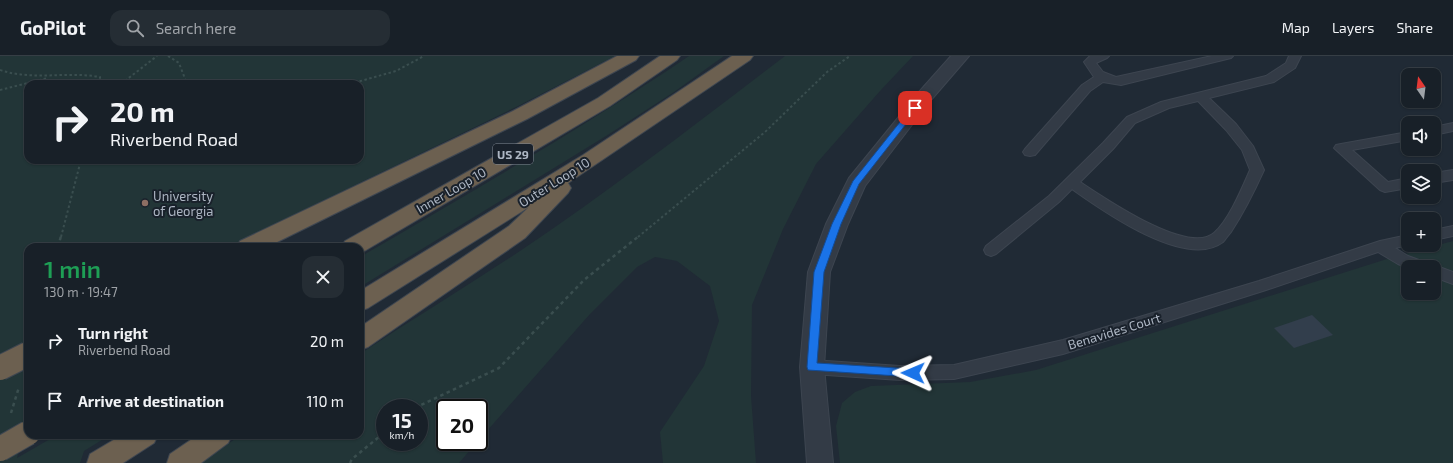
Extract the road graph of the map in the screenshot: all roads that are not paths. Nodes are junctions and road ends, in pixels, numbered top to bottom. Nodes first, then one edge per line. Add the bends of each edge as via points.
1 (630, 56) edge
2 (671, 56) edge
3 (744, 56) edge
4 (960, 56) edge
5 (1103, 56) edge
6 (1227, 56) edge
7 (1295, 56) edge
8 (1102, 77) junction
9 (1200, 96) junction
10 (1453, 127) edge
11 (1441, 130) edge
12 (1401, 137) edge
13 (1030, 152) dead end
14 (590, 160) junction
15 (1453, 175) edge
16 (1441, 177) edge
17 (1071, 182) junction
18 (1401, 184) edge
19 (1453, 231) edge
20 (1441, 234) edge
21 (1401, 242) edge
22 (256, 243) edge
23 (360, 243) edge
24 (1380, 246) junction
25 (991, 250) dead end
26 (1403, 260) edge
27 (1441, 274) edge
28 (1453, 278) edge
29 (364, 300) edge
30 (364, 337) edge
31 (24, 356) edge
32 (812, 367) junction
33 (0, 368) edge
34 (19, 424) edge
35 (140, 439) edge
36 (213, 439) edge
37 (0, 449) edge
38 (101, 463) edge
39 (180, 463) edge
40 (820, 463) edge

1 - 22 highway via 520,115
2 - 23 highway, Inner Loop 10 / US 29 via 604,102
3 - 14 highway, Outer Loop 10
4 - 32 street via 924,96 856,183 819,272
5 - 8 lane via 1090,62
6 - 8 lane via 1121,81 1111,81
7 - 9 lane via 1291,64 1270,79
8 - 13 lane via 1086,88
9 - 17 lane via 1165,105 1131,120
9 - 17 lane via 1248,148 1257,170 1238,210 1217,238 1204,245 1182,243 1120,214
10 - 11 lane
12 - 18 lane via 1341,148 1385,187
14 - 29 highway, Outer Loop 10
14 - 30 highway via 517,232
15 - 16 lane
17 - 25 lane
19 - 20 lane
21 - 24 lane, Benavides Court
24 - 26 lane
24 - 32 lane, Benavides Court via 1063,347 961,371 900,373
27 - 28 lane
31 - 33 highway, bridge
32 - 40 street
34 - 37 highway, bridge
35 - 38 highway
36 - 39 highway

